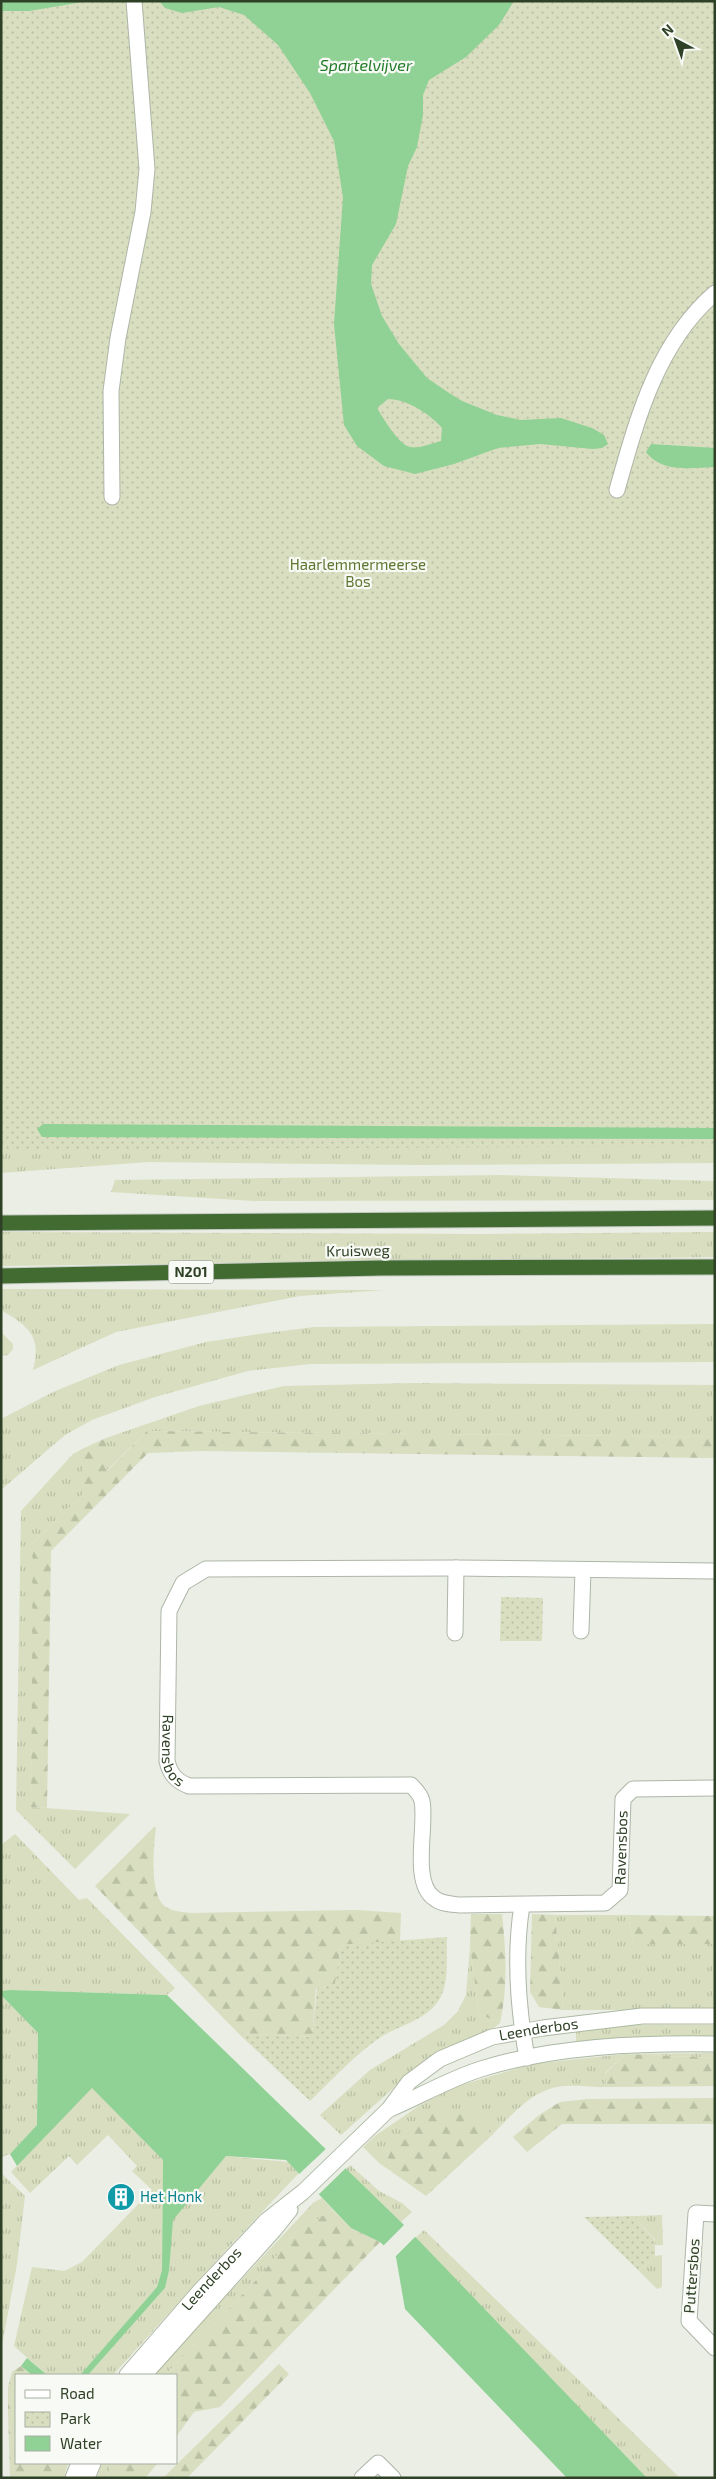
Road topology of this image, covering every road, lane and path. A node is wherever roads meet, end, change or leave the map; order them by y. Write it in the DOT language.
graph roads {
  1 [pos="134,1"];
  2 [pos="715,293"];
  3 [pos="617,490"];
  4 [pos="112,497"];
  5 [pos="715,1218"];
  6 [pos="1,1223"];
  7 [pos="715,1267"];
  8 [pos="1,1276"];
  9 [pos="456,1568"];
  10 [pos="583,1570"];
  11 [pos="715,1571"];
  12 [pos="581,1631"];
  13 [pos="455,1633"];
  14 [pos="715,1788"];
  15 [pos="522,1905"];
  16 [pos="715,2016"];
  17 [pos="522,2031"];
  18 [pos="715,2044"];
  19 [pos="527,2058"];
  20 [pos="389,2109"];
  21 [pos="303,2192"];
  22 [pos="715,2214"];
  23 [pos="715,2348"];
  24 [pos="128,2374"];
  25 [pos="145,2374"];
  26 [pos="79,2464"];
  27 [pos="93,2464"];
  28 [pos="74,2478"];
  29 [pos="87,2478"];
  30 [pos="362,2478"];
  31 [pos="393,2478"];
  1 -- 4 [label="street"];
  2 -- 3 [label="street"];
  5 -- 6 [label="highway, Kruisweg"];
  7 -- 8 [label="highway, Kruisweg / N201"];
  9 -- 10 [label="street, Ravensbos"];
  9 -- 13 [label="street"];
  9 -- 15 [label="street, Ravensbos"];
  10 -- 11 [label="street, Ravensbos"];
  10 -- 12 [label="street"];
  14 -- 15 [label="street, Ravensbos"];
  15 -- 17 [label="street"];
  16 -- 17 [label="street, Leenderbos"];
  17 -- 19 [label="street"];
  17 -- 20 [label="street, Leenderbos"];
  18 -- 19 [label="street, Leenderbos"];
  19 -- 20 [label="street, Leenderbos"];
  20 -- 21 [label="street, Leenderbos"];
  21 -- 24 [label="street, Leenderbos"];
  21 -- 25 [label="street, Leenderbos"];
  22 -- 23 [label="street, Puttersbos"];
  26 -- 28 [label="street"];
  27 -- 29 [label="street"];
  30 -- 31 [label="street"];
}
